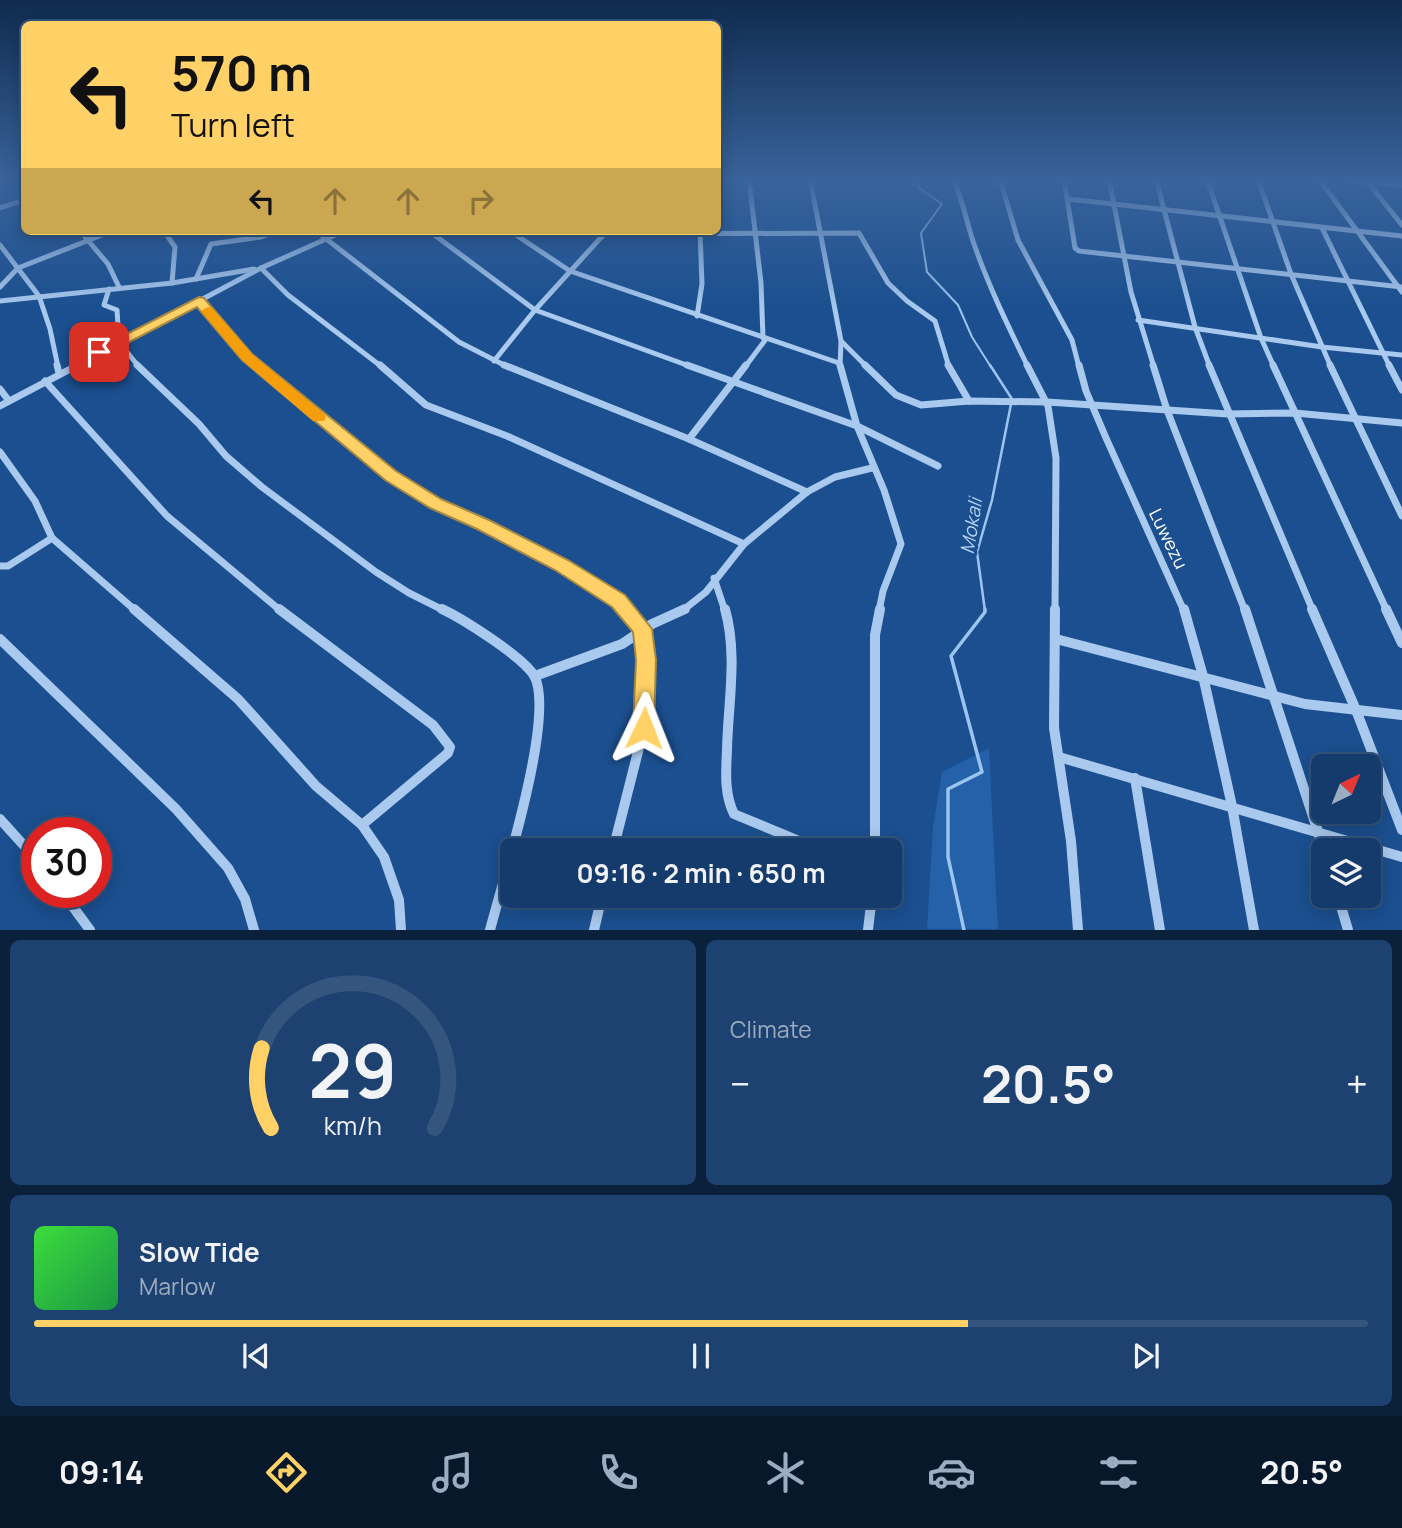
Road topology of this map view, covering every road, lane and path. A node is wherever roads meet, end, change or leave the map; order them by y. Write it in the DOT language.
graph roads {
  1 [pos="753,222"];
  2 [pos="817,222"];
  3 [pos="969,222"];
  4 [pos="1013,222"];
  5 [pos="1072,222"];
  6 [pos="1119,222"];
  7 [pos="1166,222"];
  8 [pos="1222,222"];
  9 [pos="1273,222"];
  10 [pos="1276,222"];
  11 [pos="1352,222"];
  12 [pos="1322,228"];
  13 [pos="1358,231"];
  14 [pos="721,232"];
  15 [pos="818,232"];
  16 [pos="754,233"];
  17 [pos="83,235"];
  18 [pos="100,235"];
  19 [pos="167,235"];
  20 [pos="248,235"];
  21 [pos="320,235"];
  22 [pos="334,235"];
  23 [pos="434,235"];
  24 [pos="516,235"];
  25 [pos="600,235"];
  26 [pos="700,235"];
  27 [pos="1402,236"];
  28 [pos="325,239"];
  29 [pos="86,240"];
  30 [pos="0,245"];
  31 [pos="1126,257"];
  32 [pos="1177,263"];
  33 [pos="18,268"];
  34 [pos="261,268"];
  35 [pos="1238,269"];
  36 [pos="570,271"];
  37 [pos="1292,274"];
  38 [pos="196,279"];
  39 [pos="1346,281"];
  40 [pos="172,283"];
  41 [pos="0,287"];
  42 [pos="119,287"];
  43 [pos="109,289"];
  44 [pos="1401,289"];
  45 [pos="40,296"];
  46 [pos="199,301"];
  47 [pos="0,302"];
  48 [pos="535,310"];
  49 [pos="697,316"];
  50 [pos="1138,320"];
  51 [pos="1195,327"];
  52 [pos="1261,338"];
  53 [pos="764,339"];
  54 [pos="841,341"];
  55 [pos="119,342"];
  56 [pos="1322,347"];
  57 [pos="1382,353"];
  58 [pos="1402,355"];
  59 [pos="494,361"];
  60 [pos="839,363"];
  61 [pos="59,373"];
  62 [pos="45,381"];
  63 [pos="733,382"];
  64 [pos="0,389"];
  65 [pos="1402,390"];
  66 [pos="9,401"];
  67 [pos="969,401"];
  68 [pos="1047,402"];
  69 [pos="0,406"];
  70 [pos="1093,406"];
  71 [pos="1167,410"];
  72 [pos="1296,413"];
  73 [pos="1228,414"];
  74 [pos="1357,418"];
  75 [pos="1402,423"];
  76 [pos="857,426"];
  77 [pos="689,439"];
  78 [pos="0,452"];
  79 [pos="938,466"];
  80 [pos="872,468"];
  81 [pos="807,492"];
  82 [pos="1402,516"];
  83 [pos="52,538"];
  84 [pos="744,544"];
  85 [pos="0,566"];
  86 [pos="714,578"];
  87 [pos="642,629"];
  88 [pos="0,639"];
  89 [pos="1056,639"];
  90 [pos="1402,643"];
  91 [pos="534,676"];
  92 [pos="1203,676"];
  93 [pos="1271,695"];
  94 [pos="1356,710"];
  95 [pos="1402,715"];
  96 [pos="1059,757"];
  97 [pos="1135,778"];
  98 [pos="1231,806"];
  99 [pos="0,819"];
  100 [pos="362,825"];
  101 [pos="1402,830"];
  102 [pos="1318,833"];
  103 [pos="616,838"];
  104 [pos="792,838"];
  105 [pos="875,838"];
  106 [pos="1320,838"];
  107 [pos="21,842"];
  108 [pos="1402,857"];
  109 [pos="74,908"];
  110 [pos="599,908"];
  111 [pos="871,908"];
  112 [pos="1342,908"];
  113 [pos="90,929"];
  114 [pos="254,929"];
  115 [pos="401,929"];
  116 [pos="490,929"];
  117 [pos="594,929"];
  118 [pos="868,929"];
  119 [pos="1078,929"];
  120 [pos="1160,929"];
  121 [pos="1254,929"];
  122 [pos="1348,929"];
  1 -- 16 [label="street"];
  2 -- 15 [label="street"];
  3 -- 68 [label="street"];
  4 -- 70 [label="street, Luwezu"];
  5 -- 31 [label="street"];
  6 -- 31 [label="street"];
  7 -- 32 [label="street"];
  8 -- 35 [label="street"];
  9 -- 37 [label="street"];
  10 -- 12 [label="street"];
  11 -- 13 [label="street"];
  12 -- 13 [label="street"];
  12 -- 39 [label="street"];
  13 -- 27 [label="street"];
  13 -- 44 [label="street"];
  14 -- 16 [label="street"];
  15 -- 16 [label="street"];
  15 -- 54 [label="street"];
  15 -- 67 [label="street"];
  16 -- 53 [label="street"];
  17 -- 29 [label="street"];
  18 -- 29 [label="street"];
  19 -- 40 [label="street"];
  20 -- 38 [label="street"];
  21 -- 28 [label="street"];
  22 -- 28 [label="street"];
  23 -- 48 [label="street"];
  24 -- 36 [label="street"];
  25 -- 36 [label="street"];
  26 -- 49 [label="street"];
  28 -- 34 [label="street"];
  28 -- 59 [label="street"];
  29 -- 33 [label="street"];
  29 -- 42 [label="street"];
  30 -- 33 [label="street"];
  31 -- 32 [label="street"];
  31 -- 50 [label="street"];
  32 -- 35 [label="street"];
  32 -- 51 [label="street"];
  33 -- 41 [label="street"];
  33 -- 45 [label="street"];
  34 -- 38 [label="street"];
  34 -- 46 [label="street"];
  34 -- 84 [label="street"];
  35 -- 37 [label="street"];
  35 -- 52 [label="street"];
  36 -- 48 [label="street"];
  36 -- 49 [label="street"];
  37 -- 39 [label="street"];
  37 -- 56 [label="street"];
  38 -- 40 [label="street"];
  39 -- 44 [label="street"];
  39 -- 57 [label="street"];
  40 -- 42 [label="street"];
  42 -- 43 [label="street"];
  43 -- 45 [label="street"];
  43 -- 55 [label="street"];
  45 -- 47 [label="street"];
  45 -- 61 [label="street"];
  46 -- 55 [label="street"];
  46 -- 87 [label="street"];
  48 -- 59 [label="street"];
  48 -- 63 [label="street"];
  49 -- 53 [label="street"];
  50 -- 51 [label="street"];
  50 -- 71 [label="street"];
  51 -- 52 [label="street"];
  51 -- 73 [label="street"];
  52 -- 56 [label="street"];
  52 -- 72 [label="street"];
  53 -- 60 [label="street"];
  53 -- 63 [label="street"];
  54 -- 60 [label="street"];
  54 -- 67 [label="street"];
  55 -- 61 [label="street"];
  55 -- 91 [label="street"];
  56 -- 57 [label="street"];
  56 -- 74 [label="street"];
  57 -- 58 [label="street"];
  57 -- 65 [label="street"];
  59 -- 77 [label="street"];
  60 -- 76 [label="street"];
  61 -- 62 [label="street"];
  62 -- 66 [label="street"];
  62 -- 100 [label="street"];
  63 -- 76 [label="street"];
  63 -- 77 [label="street"];
  64 -- 66 [label="street"];
  66 -- 69 [label="street"];
  67 -- 68 [label="street"];
  68 -- 70 [label="street"];
  68 -- 89 [label="street"];
  70 -- 71 [label="street"];
  70 -- 92 [label="street, Luwezu"];
  71 -- 73 [label="street"];
  71 -- 93 [label="street"];
  72 -- 73 [label="street"];
  72 -- 74 [label="street"];
  72 -- 90 [label="street"];
  73 -- 94 [label="street"];
  74 -- 75 [label="street"];
  74 -- 82 [label="street"];
  76 -- 79 [label="street"];
  76 -- 80 [label="street"];
  77 -- 81 [label="street"];
  78 -- 83 [label="street"];
  80 -- 81 [label="street"];
  80 -- 105 [label="street"];
  81 -- 84 [label="street"];
  83 -- 85 [label="street"];
  83 -- 100 [label="street"];
  84 -- 86 [label="street"];
  86 -- 87 [label="street"];
  86 -- 104 [label="street"];
  87 -- 91 [label="street"];
  87 -- 103 [label="street"];
  88 -- 114 [label="street"];
  89 -- 92 [label="street"];
  89 -- 96 [label="street"];
  91 -- 116 [label="street"];
  92 -- 93 [label="street"];
  92 -- 98 [label="street, Luwezu"];
  93 -- 94 [label="street"];
  93 -- 102 [label="street"];
  94 -- 95 [label="street"];
  94 -- 101 [label="street"];
  96 -- 97 [label="street"];
  96 -- 119 [label="street"];
  97 -- 98 [label="street"];
  97 -- 120 [label="street"];
  98 -- 102 [label="street"];
  98 -- 121 [label="street, Luwezu"];
  99 -- 107 [label="street"];
  100 -- 115 [label="street"];
  102 -- 106 [label="street"];
  102 -- 108 [label="street"];
  109 -- 113 [label="street"];
  110 -- 117 [label="street"];
  111 -- 118 [label="street"];
  112 -- 122 [label="street"];
}
